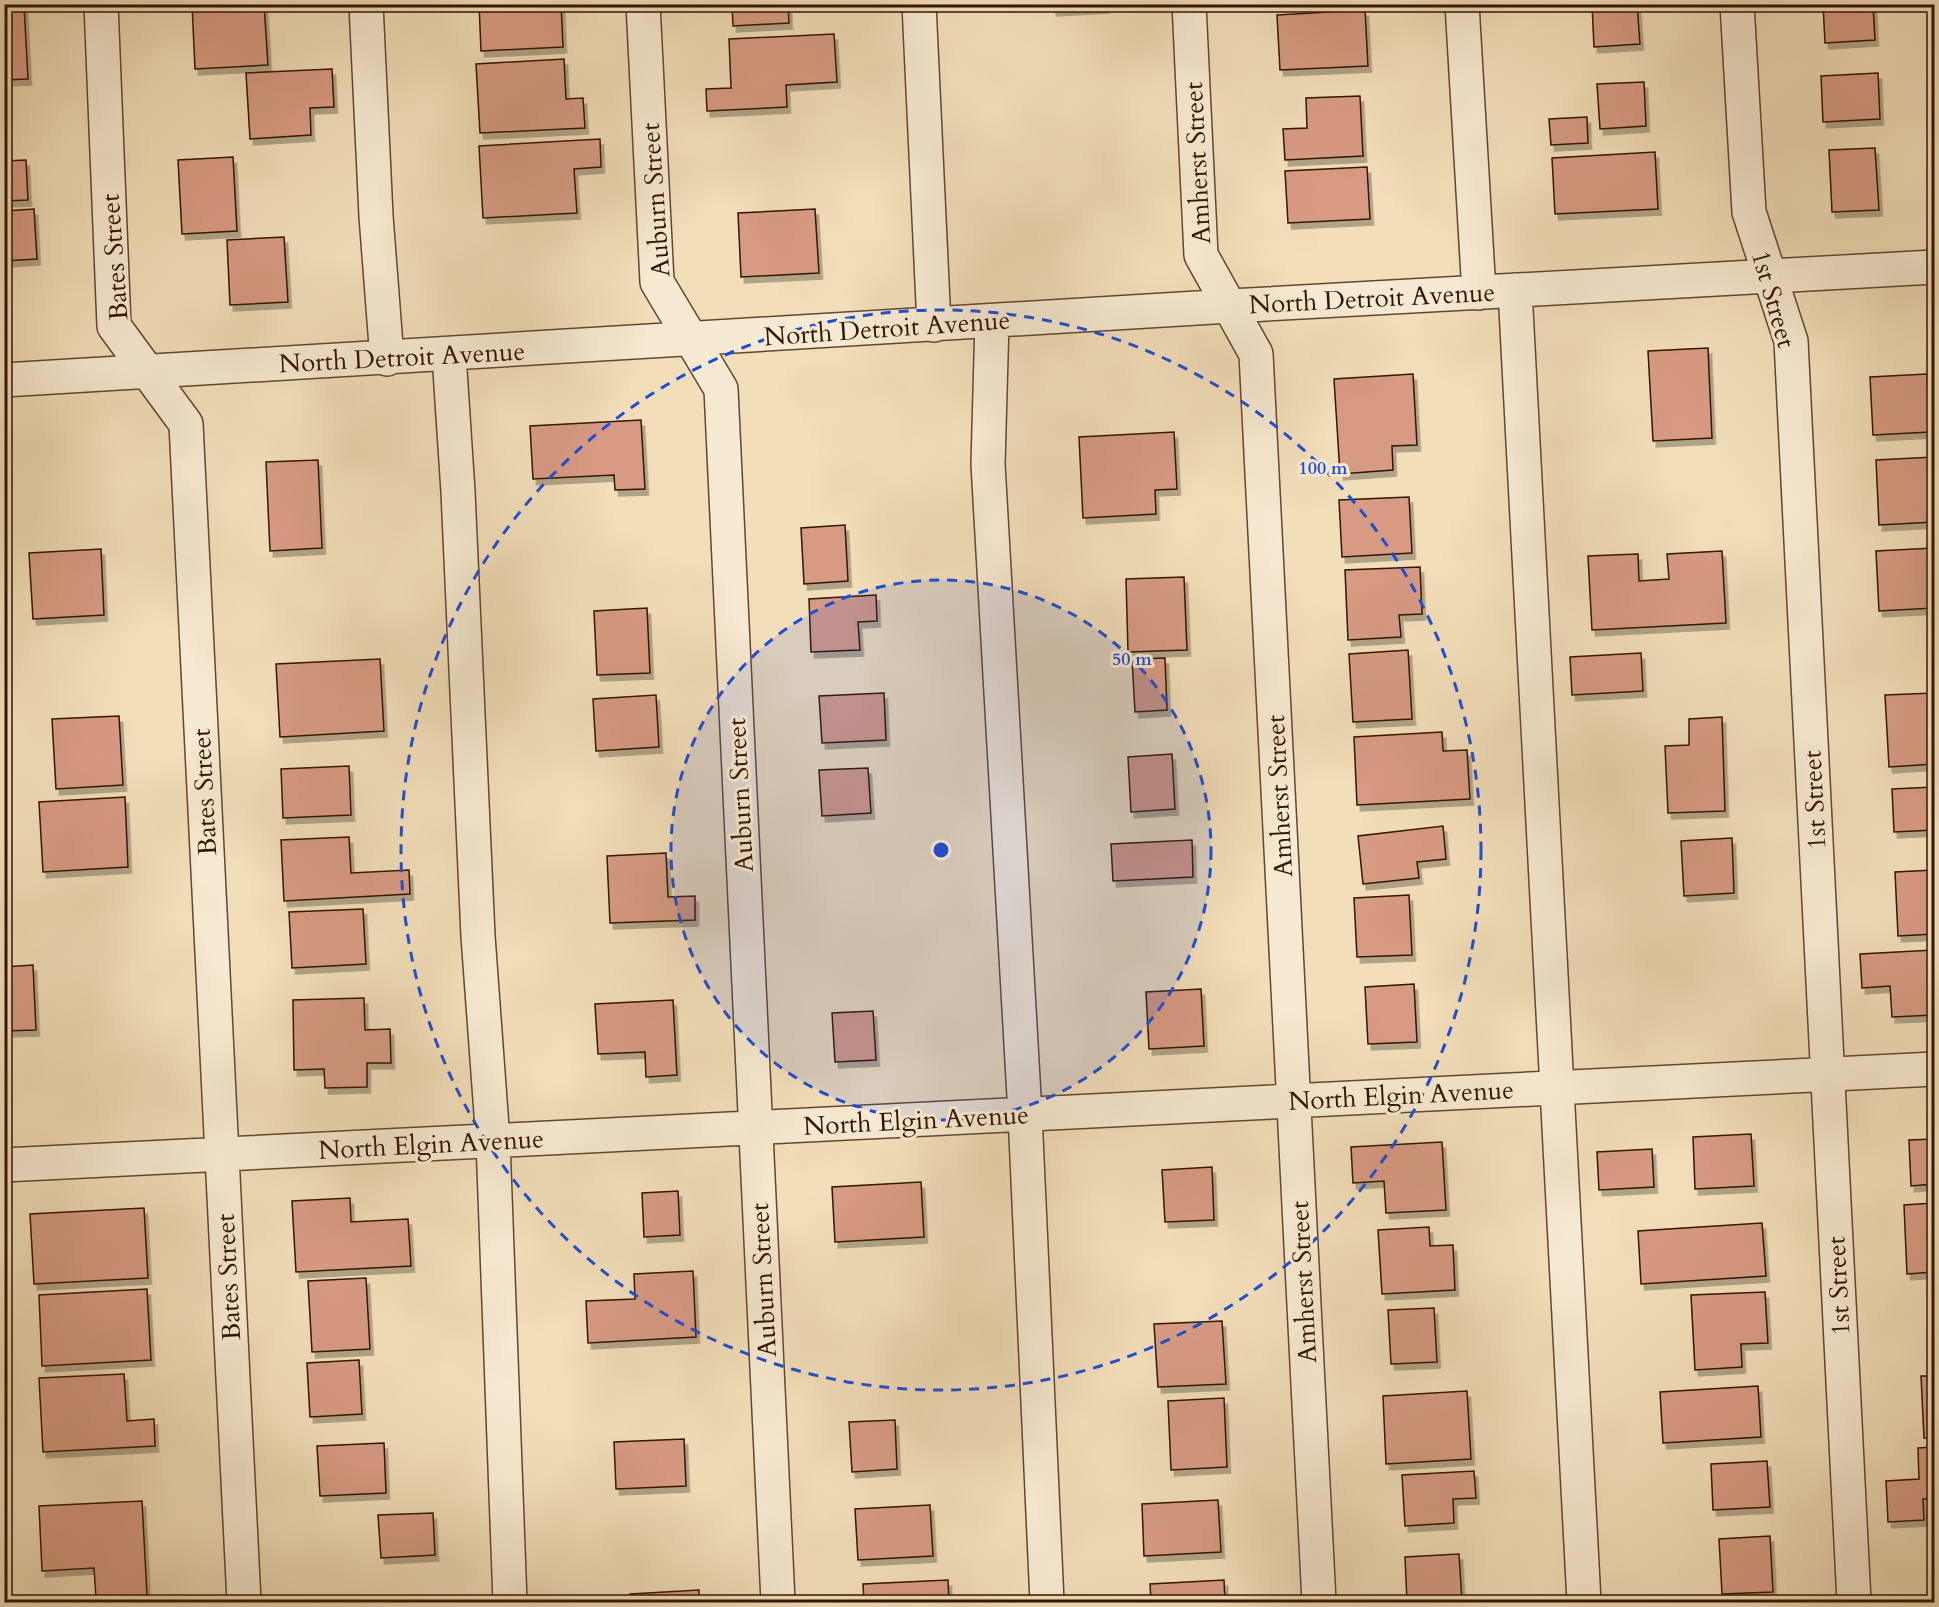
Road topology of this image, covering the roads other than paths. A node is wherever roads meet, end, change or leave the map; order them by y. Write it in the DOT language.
graph roads {
  1 [pos="101,4"];
  2 [pos="366,4"];
  3 [pos="643,4"];
  4 [pos="919,4"];
  5 [pos="1189,4"];
  6 [pos="1462,4"];
  7 [pos="1737,4"];
  8 [pos="1935,267"];
  9 [pos="1769,276"];
  10 [pos="1515,290"];
  11 [pos="1479,293"];
  12 [pos="1230,306"];
  13 [pos="992,321"];
  14 [pos="934,325"];
  15 [pos="692,340"];
  16 [pos="449,355"];
  17 [pos="387,358"];
  18 [pos="148,372"];
  19 [pos="4,380"];
  20 [pos="1935,1069"];
  21 [pos="1827,1074"];
  22 [pos="1557,1088"];
  23 [pos="1294,1101"];
  24 [pos="1025,1114"];
  25 [pos="756,1128"];
  26 [pos="493,1141"];
  27 [pos="222,1154"];
  28 [pos="4,1165"];
  29 [pos="244,1602"];
  30 [pos="510,1602"];
  31 [pos="778,1602"];
  32 [pos="1047,1602"];
  33 [pos="1319,1602"];
  34 [pos="1584,1602"];
  35 [pos="1854,1602"];
  1 -- 18 [label="street, Bates Street"];
  2 -- 17 [label="street"];
  3 -- 15 [label="street, Auburn Street"];
  4 -- 14 [label="street"];
  5 -- 12 [label="street, Amherst Street"];
  6 -- 11 [label="street"];
  7 -- 9 [label="street, 1st Street"];
  8 -- 9 [label="street, North Detroit Avenue"];
  9 -- 10 [label="street, North Detroit Avenue"];
  9 -- 21 [label="street, 1st Street"];
  10 -- 11 [label="street, North Detroit Avenue"];
  10 -- 22 [label="street"];
  11 -- 12 [label="street, North Detroit Avenue"];
  12 -- 13 [label="street, North Detroit Avenue"];
  12 -- 23 [label="street, Amherst Street"];
  13 -- 14 [label="street, North Detroit Avenue"];
  13 -- 24 [label="street"];
  14 -- 15 [label="street, North Detroit Avenue"];
  15 -- 16 [label="street, North Detroit Avenue"];
  15 -- 25 [label="street, Auburn Street"];
  16 -- 17 [label="street, North Detroit Avenue"];
  16 -- 26 [label="street"];
  17 -- 18 [label="street, North Detroit Avenue"];
  18 -- 19 [label="street, North Detroit Avenue"];
  18 -- 27 [label="street, Bates Street"];
  20 -- 21 [label="street, North Elgin Avenue"];
  21 -- 22 [label="street, North Elgin Avenue"];
  21 -- 35 [label="street, 1st Street"];
  22 -- 23 [label="street, North Elgin Avenue"];
  22 -- 34 [label="street"];
  23 -- 24 [label="street, North Elgin Avenue"];
  23 -- 33 [label="street, Amherst Street"];
  24 -- 25 [label="street, North Elgin Avenue"];
  24 -- 32 [label="street"];
  25 -- 26 [label="street, North Elgin Avenue"];
  25 -- 31 [label="street, Auburn Street"];
  26 -- 27 [label="street, North Elgin Avenue"];
  26 -- 30 [label="street"];
  27 -- 28 [label="street, North Elgin Avenue"];
  27 -- 29 [label="street, Bates Street"];
}
